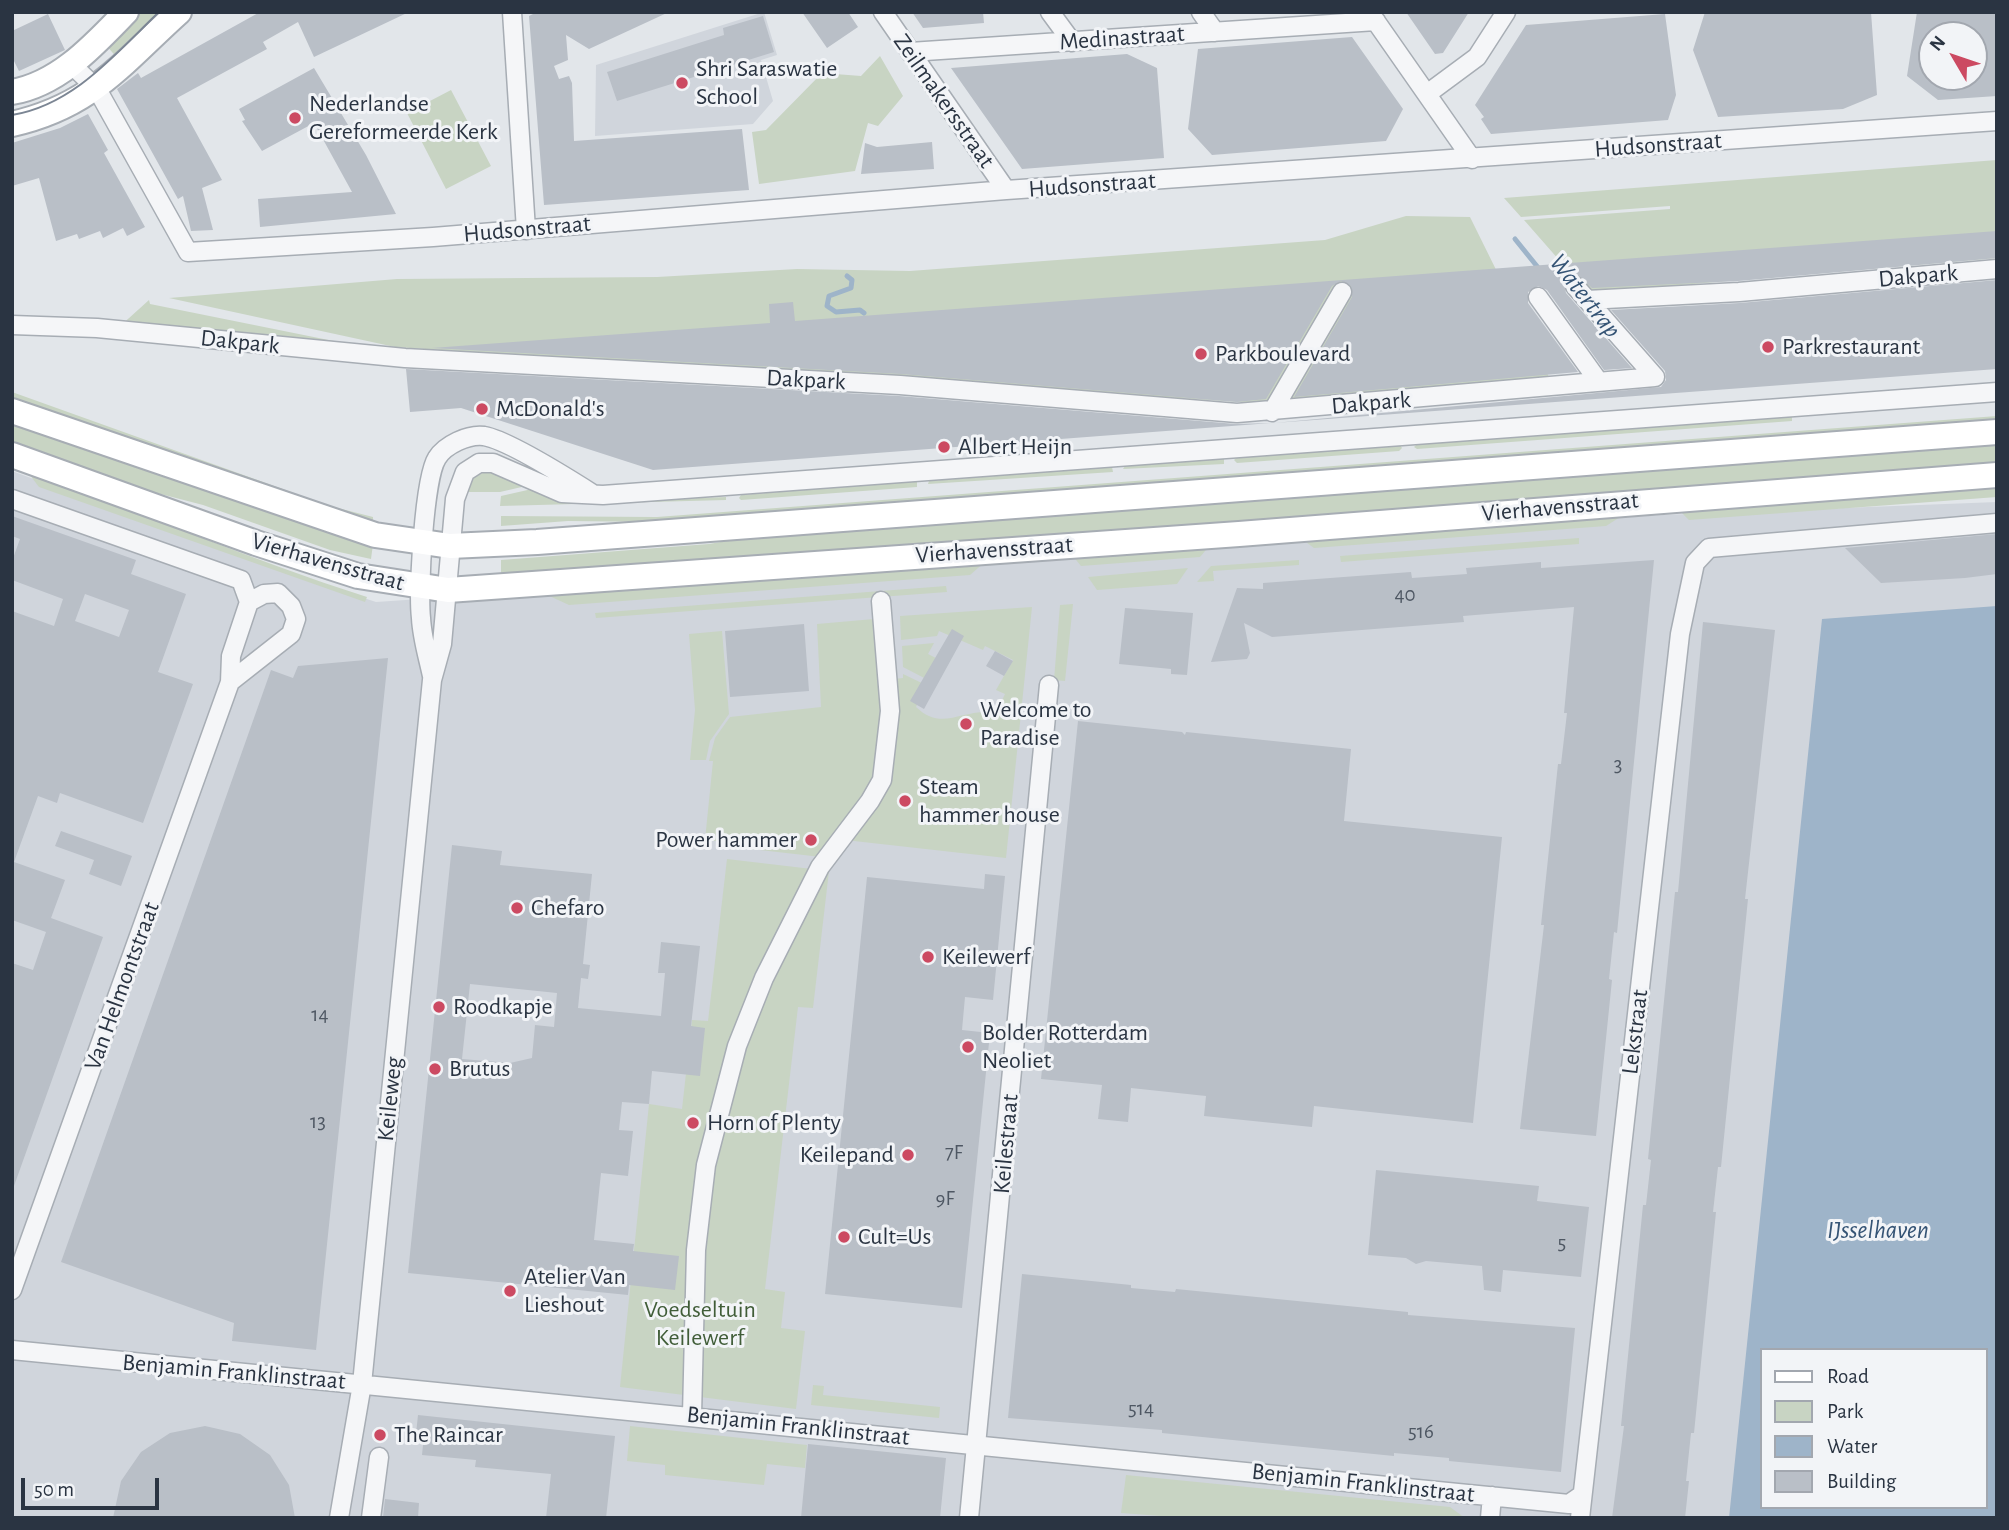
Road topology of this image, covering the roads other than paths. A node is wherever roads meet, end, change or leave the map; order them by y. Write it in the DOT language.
graph roads {
  1 [pos="126,12"];
  2 [pos="178,12"];
  3 [pos="512,12"];
  4 [pos="883,12"];
  5 [pos="1051,12"];
  6 [pos="1200,12"];
  7 [pos="1506,12"];
  8 [pos="1373,17"];
  9 [pos="1215,32"];
  10 [pos="1072,42"];
  11 [pos="909,52"];
  12 [pos="71,64"];
  13 [pos="97,89"];
  14 [pos="12,92"];
  15 [pos="1427,93"];
  16 [pos="1997,121"];
  17 [pos="12,124"];
  18 [pos="1472,159"];
  19 [pos="1006,190"];
  20 [pos="526,230"];
  21 [pos="1997,269"];
  22 [pos="1574,286"];
  23 [pos="1342,292"];
  24 [pos="1538,297"];
  25 [pos="1587,300"];
  26 [pos="12,325"];
  27 [pos="1599,382"];
  28 [pos="1997,392"];
  29 [pos="12,411"];
  30 [pos="1272,412"];
  31 [pos="1997,432"];
  32 [pos="12,455"];
  33 [pos="1997,475"];
  34 [pos="593,494"];
  35 [pos="12,499"];
  36 [pos="1997,523"];
  37 [pos="424,544"];
  38 [pos="450,546"];
  39 [pos="419,588"];
  40 [pos="448,590"];
  41 [pos="881,601"];
  42 [pos="249,602"];
  43 [pos="432,680"];
  44 [pos="230,682"];
  45 [pos="1049,685"];
  46 [pos="12,1290"];
  47 [pos="12,1350"];
  48 [pos="362,1384"];
  49 [pos="692,1415"];
  50 [pos="978,1445"];
  51 [pos="379,1457"];
  52 [pos="1582,1495"];
  53 [pos="1492,1496"];
  54 [pos="339,1518"];
  55 [pos="371,1518"];
  56 [pos="969,1518"];
  57 [pos="1490,1518"];
  58 [pos="1580,1518"];
  1 -- 12 [label="main road"];
  2 -- 13 [label="main road"];
  3 -- 20 [label="street"];
  4 -- 11 [label="street, Zeilmakersstraat"];
  5 -- 10 [label="street"];
  6 -- 9 [label="street"];
  7 -- 15 [label="street"];
  8 -- 9 [label="street, Medinastraat"];
  8 -- 15 [label="street"];
  9 -- 10 [label="street, Medinastraat"];
  10 -- 11 [label="street, Medinastraat"];
  11 -- 19 [label="street, Zeilmakersstraat"];
  12 -- 13 [label="street"];
  12 -- 14 [label="main road"];
  13 -- 17 [label="main road"];
  13 -- 20 [label="street, Hudsonstraat"];
  15 -- 18 [label="street"];
  16 -- 18 [label="street, Hudsonstraat"];
  18 -- 19 [label="street, Hudsonstraat"];
  19 -- 20 [label="street, Hudsonstraat"];
  21 -- 25 [label="street, Dakpark"];
  22 -- 25 [label="street, Dakpark"];
  23 -- 30 [label="street"];
  24 -- 27 [label="street"];
  25 -- 27 [label="street, Dakpark"];
  26 -- 30 [label="street, Dakpark"];
  27 -- 30 [label="street, Dakpark"];
  28 -- 34 [label="street"];
  29 -- 37 [label="main road, Vierhavensstraat"];
  31 -- 38 [label="main road, Vierhavensstraat"];
  32 -- 39 [label="main road, Vierhavensstraat"];
  33 -- 40 [label="main road, Vierhavensstraat"];
  34 -- 37 [label="street, Vierhavensstraat"];
  34 -- 38 [label="street"];
  35 -- 42 [label="street, Vierhavensstraat"];
  36 -- 52 [label="street, Lekstraat"];
  37 -- 38 [label="main road, Vierhavensstraat"];
  37 -- 39 [label="street, Keileweg"];
  38 -- 40 [label="street, Keileweg"];
  39 -- 40 [label="main road, Vierhavensstraat"];
  39 -- 43 [label="street, Keileweg"];
  40 -- 43 [label="street, Keileweg"];
  41 -- 49 [label="street"];
  42 -- 44 [label="street, Van Helmontstraat"];
  42 -- 44 [label="street"];
  43 -- 48 [label="street, Keileweg"];
  44 -- 46 [label="street, Van Helmontstraat"];
  45 -- 50 [label="street, Keilestraat"];
  47 -- 48 [label="street, Benjamin Franklinstraat"];
  48 -- 49 [label="street, Benjamin Franklinstraat"];
  48 -- 54 [label="street, Keileweg"];
  49 -- 50 [label="street, Benjamin Franklinstraat"];
  50 -- 53 [label="street, Benjamin Franklinstraat"];
  50 -- 56 [label="street, Keilestraat"];
  51 -- 55 [label="street"];
  52 -- 53 [label="street, Benjamin Franklinstraat"];
  52 -- 58 [label="street, Lekstraat"];
  53 -- 57 [label="street"];
}
